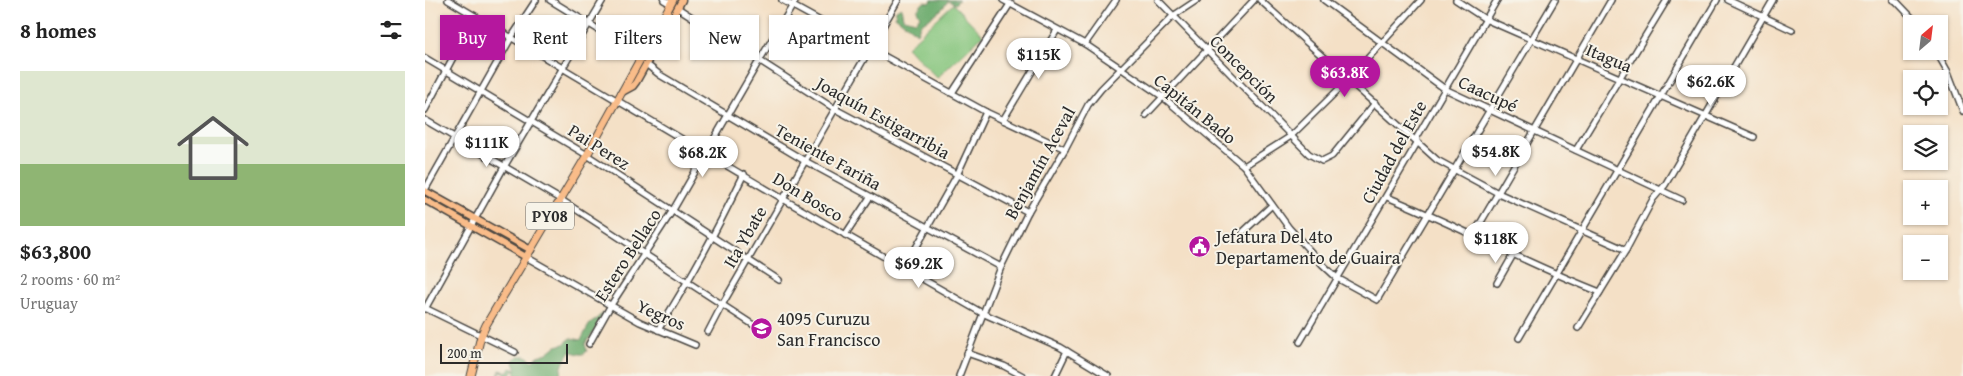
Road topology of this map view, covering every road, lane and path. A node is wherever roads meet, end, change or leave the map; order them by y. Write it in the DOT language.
graph roads {
  1 [pos="448,0"];
  2 [pos="536,0"];
  3 [pos="551,0"];
  4 [pos="603,0"];
  5 [pos="664,0"];
  6 [pos="682,0"];
  7 [pos="782,0"];
  8 [pos="796,0"];
  9 [pos="898,0"];
  10 [pos="1003,0"];
  11 [pos="1116,0"];
  12 [pos="1158,0"];
  13 [pos="1197,0"];
  14 [pos="1254,0"];
  15 [pos="1261,0"];
  16 [pos="1324,0"];
  17 [pos="1421,0"];
  18 [pos="1456,0"];
  19 [pos="1497,0"];
  20 [pos="1555,0"];
  21 [pos="1611,0"];
  22 [pos="1667,0"];
  23 [pos="1717,0"];
  24 [pos="1728,0"];
  25 [pos="1773,0"];
  26 [pos="1893,0"];
  27 [pos="674,4"];
  28 [pos="1010,4"];
  29 [pos="793,6"];
  30 [pos="473,15"];
  31 [pos="809,15"];
  32 [pos="1909,15"];
  33 [pos="1173,16"];
  34 [pos="1763,17"];
  35 [pos="888,18"];
  36 [pos="1485,19"];
  37 [pos="589,23"];
  38 [pos="1057,30"];
  39 [pos="1792,30"];
  40 [pos="505,34"];
  41 [pos="511,38"];
  42 [pos="1531,40"];
  43 [pos="1382,43"];
  44 [pos="1085,44"];
  45 [pos="1207,51"];
  46 [pos="425,58"];
  47 [pos="888,59"];
  48 [pos="452,60"];
  49 [pos="864,60"];
  50 [pos="1577,60"];
  51 [pos="1941,60"];
  52 [pos="759,61"];
  53 [pos="643,62"];
  54 [pos="564,68"];
  55 [pos="1121,69"];
  56 [pos="446,71"];
  57 [pos="1620,78"];
  58 [pos="1348,80"];
  59 [pos="1445,89"];
  60 [pos="481,92"];
  61 [pos="952,94"];
  62 [pos="1661,96"];
  63 [pos="1163,97"];
  64 [pos="618,100"];
  65 [pos="1375,103"];
  66 [pos="835,109"];
  67 [pos="425,110"];
  68 [pos="1491,110"];
  69 [pos="1963,111"];
  70 [pos="986,112"];
  71 [pos="727,115"];
  72 [pos="1706,115"];
  73 [pos="1146,116"];
  74 [pos="425,120"];
  75 [pos="1003,120"];
  76 [pos="531,122"];
  77 [pos="1535,131"];
  78 [pos="1291,136"];
  79 [pos="455,137"];
  80 [pos="1754,137"];
  81 [pos="1417,143"];
  82 [pos="1065,149"];
  83 [pos="1576,150"];
  84 [pos="707,152"];
  85 [pos="587,155"];
  86 [pos="805,161"];
  87 [pos="1244,166"];
  88 [pos="504,167"];
  89 [pos="1617,170"];
  90 [pos="1455,171"];
  91 [pos="744,174"];
  92 [pos="957,175"];
  93 [pos="425,190"];
  94 [pos="1661,190"];
  95 [pos="1498,193"];
  96 [pos="869,197"];
  97 [pos="1387,197"];
  98 [pos="560,199"];
  99 [pos="783,199"];
  100 [pos="425,200"];
  101 [pos="1682,200"];
  102 [pos="1272,205"];
  103 [pos="673,210"];
  104 [pos="1028,212"];
  105 [pos="1429,214"];
  106 [pos="475,220"];
  107 [pos="471,227"];
  108 [pos="928,227"];
  109 [pos="1243,232"];
  110 [pos="1582,232"];
  111 [pos="845,234"];
  112 [pos="1474,234"];
  113 [pos="714,236"];
  114 [pos="531,250"];
  115 [pos="1626,250"];
  116 [pos="645,255"];
  117 [pos="1513,255"];
  118 [pos="526,257"];
  119 [pos="749,259"];
  120 [pos="537,264"];
  121 [pos="1001,267"];
  122 [pos="904,268"];
  123 [pos="1557,275"];
  124 [pos="1337,278"];
  125 [pos="779,280"];
  126 [pos="688,283"];
  127 [pos="1497,283"];
  128 [pos="1600,292"];
  129 [pos="611,305"];
  130 [pos="722,305"];
  131 [pos="425,308"];
  132 [pos="982,313"];
  133 [pos="755,326"];
  134 [pos="1578,328"];
  135 [pos="658,330"];
  136 [pos="708,332"];
  137 [pos="481,336"];
  138 [pos="1519,338"];
  139 [pos="1300,342"];
  140 [pos="589,344"];
  141 [pos="695,345"];
  142 [pos="1067,351"];
  143 [pos="515,352"];
  144 [pos="967,353"];
  145 [pos="470,376"];
  146 [pos="959,376"];
  147 [pos="1023,376"];
  148 [pos="1055,376"];
  149 [pos="1108,376"];
  1 -- 30 [label="street, Don Bosco"];
  2 -- 41 [label="street"];
  3 -- 37 [label="street, Teniente Fariña"];
  4 -- 37 [label="street"];
  5 -- 27 [label="street, Joaquín Estigarribia"];
  6 -- 27 [label="main road"];
  7 -- 29 [label="street"];
  8 -- 29 [label="street, Estero Bellaco"];
  9 -- 35 [label="street, Ita Ybate"];
  10 -- 28 [label="street, Capitán Bado"];
  11 -- 44 [label="street"];
  12 -- 33 [label="street, Concepción"];
  13 -- 33 [label="street, Benjamín Aceval"];
  14 -- 45 [label="street"];
  15 -- 58 [label="street"];
  16 -- 43 [label="street, Caacupé"];
  17 -- 43 [label="street"];
  18 -- 36 [label="street, Itagua"];
  19 -- 36 [label="street, Ciudad del Este"];
  20 -- 42 [label="street"];
  21 -- 50 [label="street"];
  22 -- 57 [label="street"];
  23 -- 62 [label="street"];
  24 -- 34 [label="street"];
  25 -- 34 [label="street"];
  26 -- 32 [label="street"];
  27 -- 52 [label="street, Joaquín Estigarribia"];
  27 -- 53 [label="highway, PY08"];
  28 -- 38 [label="street, Capitán Bado"];
  28 -- 61 [label="street"];
  29 -- 31 [label="street"];
  29 -- 52 [label="street, Estero Bellaco"];
  33 -- 45 [label="street, Concepción"];
  33 -- 55 [label="street, Benjamín Aceval"];
  34 -- 39 [label="street"];
  34 -- 72 [label="street"];
  36 -- 42 [label="street, Itagua"];
  36 -- 59 [label="street, Ciudad del Este"];
  37 -- 53 [label="street, Teniente Fariña"];
  37 -- 54 [label="street"];
  38 -- 44 [label="street, Capitán Bado"];
  38 -- 75 [label="street"];
  40 -- 41 [label="street, Don Bosco"];
  41 -- 54 [label="street, Don Bosco"];
  41 -- 60 [label="street"];
  42 -- 50 [label="street, Itagua"];
  42 -- 68 [label="street"];
  43 -- 58 [label="street"];
  43 -- 59 [label="street, Caacupé"];
  44 -- 55 [label="street, Capitán Bado"];
  45 -- 63 [label="street"];
  45 -- 78 [label="street, Concepción"];
  46 -- 56 [label="street, Pai Perez"];
  47 -- 61 [label="street"];
  48 -- 56 [label="street"];
  49 -- 66 [label="street, Ita Ybate"];
  50 -- 57 [label="street, Itagua"];
  50 -- 77 [label="street"];
  51 -- 69 [label="street"];
  52 -- 66 [label="street, Joaquín Estigarribia"];
  52 -- 71 [label="street, Estero Bellaco"];
  53 -- 64 [label="highway, PY08"];
  53 -- 71 [label="street, Teniente Fariña"];
  54 -- 64 [label="street, Don Bosco"];
  54 -- 76 [label="street"];
  55 -- 63 [label="street, Capitán Bado"];
  55 -- 82 [label="street, Benjamín Aceval"];
  56 -- 60 [label="street, Pai Perez"];
  56 -- 67 [label="street"];
  57 -- 62 [label="street, Itagua"];
  57 -- 83 [label="street"];
  58 -- 65 [label="street"];
  58 -- 78 [label="street"];
  59 -- 68 [label="street, Caacupé"];
  59 -- 81 [label="street, Ciudad del Este"];
  60 -- 76 [label="street, Pai Perez"];
  60 -- 79 [label="street"];
  61 -- 70 [label="street"];
  62 -- 72 [label="street, Itagua"];
  62 -- 89 [label="street"];
  63 -- 73 [label="street"];
  63 -- 87 [label="street, Capitán Bado"];
  64 -- 84 [label="street, Don Bosco"];
  64 -- 85 [label="highway, PY08"];
  65 -- 78 [label="street, Concepción"];
  65 -- 81 [label="street"];
  66 -- 86 [label="street, Ita Ybate"];
  66 -- 92 [label="street, Joaquín Estigarribia"];
  68 -- 77 [label="street, Caacupé"];
  68 -- 90 [label="street"];
  70 -- 75 [label="street"];
  70 -- 92 [label="street"];
  71 -- 84 [label="street, Estero Bellaco"];
  71 -- 86 [label="street, Teniente Fariña"];
  72 -- 80 [label="street, Itagua"];
  72 -- 94 [label="street"];
  74 -- 79 [label="street"];
  75 -- 82 [label="street"];
  76 -- 85 [label="street, Pai Perez"];
  76 -- 88 [label="street"];
  77 -- 83 [label="street, Caacupé"];
  77 -- 95 [label="street"];
  78 -- 87 [label="street"];
  79 -- 88 [label="street"];
  79 -- 93 [label="street"];
  81 -- 90 [label="street"];
  81 -- 97 [label="street, Ciudad del Este"];
  82 -- 104 [label="street, Benjamín Aceval"];
  83 -- 89 [label="street, Caacupé"];
  84 -- 91 [label="street, Don Bosco"];
  84 -- 103 [label="street, Estero Bellaco"];
  85 -- 98 [label="highway, PY08"];
  85 -- 103 [label="street, Pai Perez"];
  86 -- 96 [label="street, Teniente Fariña"];
  86 -- 99 [label="street, Ita Ybate"];
  87 -- 102 [label="street, Capitán Bado"];
  88 -- 98 [label="street"];
  88 -- 106 [label="street"];
  89 -- 94 [label="street, Caacupé"];
  89 -- 110 [label="street"];
  90 -- 95 [label="street"];
  90 -- 105 [label="street"];
  91 -- 99 [label="street, Don Bosco"];
  91 -- 113 [label="street"];
  92 -- 104 [label="street, Joaquín Estigarribia"];
  92 -- 108 [label="street"];
  93 -- 106 [label="main road"];
  94 -- 101 [label="street, Caacupé"];
  94 -- 115 [label="street"];
  95 -- 110 [label="street"];
  95 -- 112 [label="street"];
  96 -- 108 [label="street, Teniente Fariña"];
  96 -- 111 [label="street"];
  97 -- 105 [label="street"];
  97 -- 124 [label="street, Ciudad del Este"];
  98 -- 114 [label="highway, PY08"];
  98 -- 116 [label="street"];
  99 -- 111 [label="street, Don Bosco"];
  99 -- 119 [label="street, Ita Ybate"];
  100 -- 107 [label="main road"];
  102 -- 109 [label="street"];
  102 -- 124 [label="street, Capitán Bado"];
  103 -- 113 [label="street, Pai Perez"];
  103 -- 116 [label="street, Estero Bellaco"];
  104 -- 121 [label="street, Benjamín Aceval"];
  105 -- 112 [label="street"];
  105 -- 124 [label="street, Capitán Bado"];
  106 -- 107 [label="street"];
  106 -- 114 [label="main road"];
  107 -- 118 [label="main road"];
  107 -- 131 [label="street"];
  108 -- 121 [label="street, Teniente Fariña"];
  108 -- 122 [label="street"];
  110 -- 115 [label="street"];
  110 -- 123 [label="street"];
  111 -- 122 [label="street, Don Bosco"];
  112 -- 117 [label="street"];
  113 -- 119 [label="street, Pai Perez"];
  113 -- 126 [label="street"];
  114 -- 118 [label="highway, PY08"];
  114 -- 120 [label="street"];
  115 -- 128 [label="street"];
  116 -- 126 [label="street"];
  116 -- 129 [label="street, Estero Bellaco"];
  117 -- 123 [label="street"];
  117 -- 127 [label="street"];
  118 -- 120 [label="street, Yegros"];
  118 -- 137 [label="highway, PY08"];
  119 -- 125 [label="street, Pai Perez"];
  119 -- 130 [label="street, Ita Ybate"];
  120 -- 129 [label="street, Yegros"];
  121 -- 132 [label="street, Benjamín Aceval"];
  122 -- 132 [label="street, Don Bosco"];
  123 -- 128 [label="street"];
  123 -- 138 [label="street"];
  124 -- 139 [label="street, Ciudad del Este"];
  126 -- 130 [label="street"];
  126 -- 135 [label="street"];
  128 -- 134 [label="street"];
  129 -- 135 [label="street, Yegros"];
  129 -- 140 [label="street, Estero Bellaco"];
  130 -- 133 [label="street"];
  130 -- 136 [label="street, Ita Ybate"];
  131 -- 137 [label="street"];
  132 -- 142 [label="street, Don Bosco"];
  132 -- 144 [label="street, Benjamín Aceval"];
  135 -- 141 [label="street, Yegros"];
  137 -- 143 [label="street"];
  137 -- 145 [label="highway, PY08"];
  142 -- 148 [label="street"];
  142 -- 149 [label="street, Don Bosco"];
  144 -- 146 [label="street, Benjamín Aceval"];
  144 -- 147 [label="street"];
}
